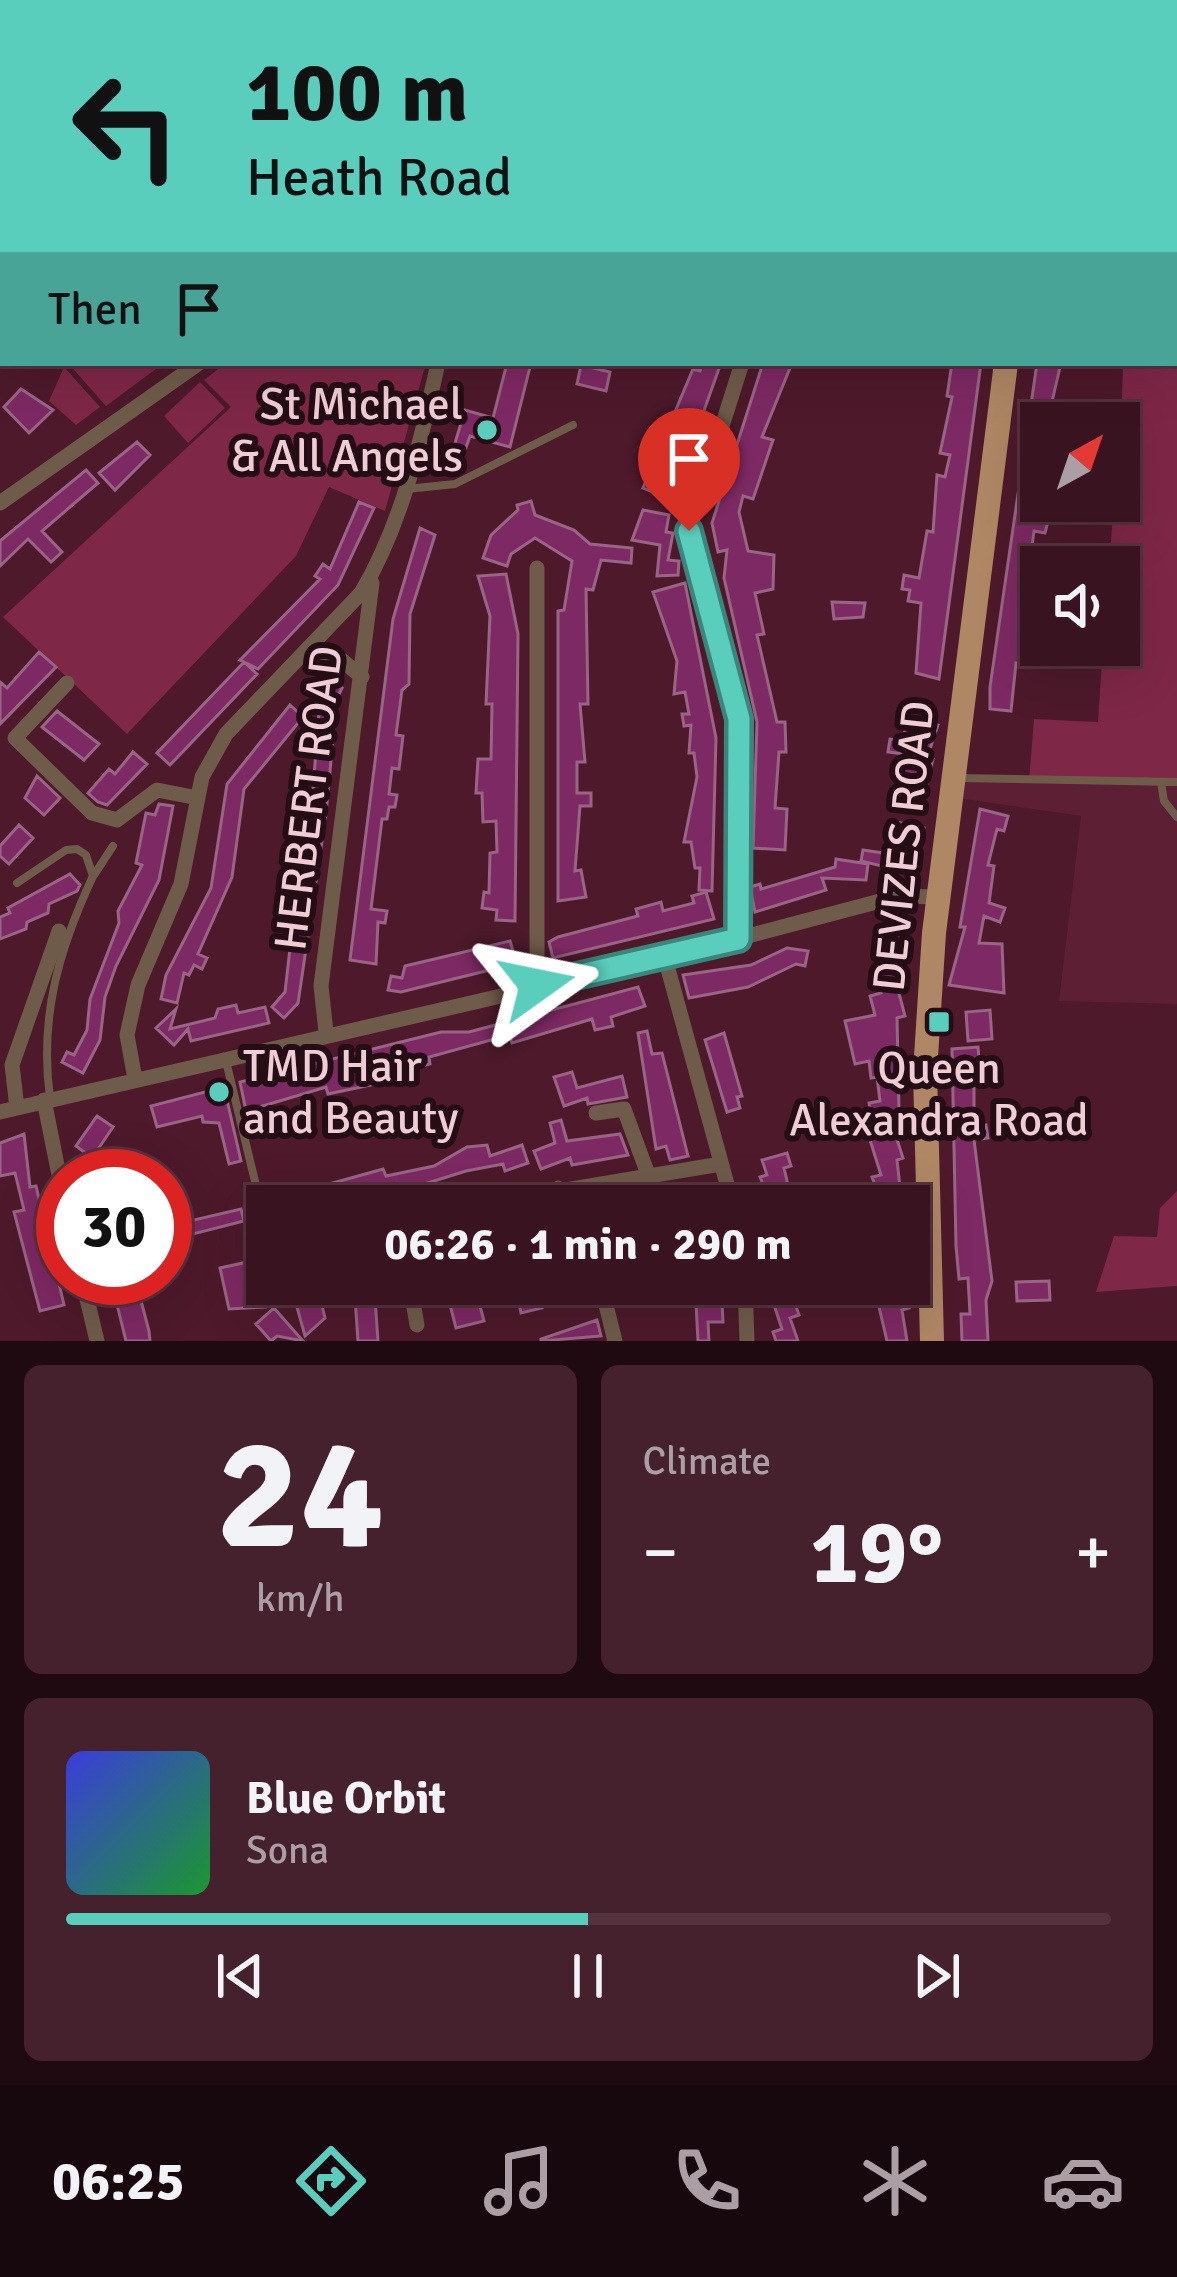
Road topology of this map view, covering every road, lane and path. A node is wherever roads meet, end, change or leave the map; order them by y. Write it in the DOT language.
graph roads {
  1 [pos="195,366"];
  2 [pos="437,366"];
  3 [pos="741,366"];
  4 [pos="1006,366"];
  5 [pos="573,425"];
  6 [pos="405,489"];
  7 [pos="0,503"];
  8 [pos="537,568"];
  9 [pos="374,572"];
  10 [pos="302,656"];
  11 [pos="362,677"];
  12 [pos="68,683"];
  13 [pos="952,778"];
  14 [pos="1161,782"];
  15 [pos="1177,782"];
  16 [pos="198,799"];
  17 [pos="1177,818"];
  18 [pos="113,846"];
  19 [pos="93,876"];
  20 [pos="17,883"];
  21 [pos="938,897"];
  22 [pos="59,931"];
  23 [pos="738,939"];
  24 [pos="664,958"];
  25 [pos="537,985"];
  26 [pos="326,1032"];
  27 [pos="225,1057"];
  28 [pos="135,1079"];
  29 [pos="47,1100"];
  30 [pos="8,1110"];
  31 [pos="596,1113"];
  32 [pos="55,1149"];
  33 [pos="721,1164"];
  34 [pos="649,1177"];
  35 [pos="256,1185"];
  36 [pos="583,1185"];
  37 [pos="727,1185"];
  38 [pos="88,1305"];
  39 [pos="414,1305"];
  40 [pos="746,1305"];
  41 [pos="611,1309"];
  42 [pos="417,1325"];
  43 [pos="97,1341"];
  44 [pos="615,1341"];
  45 [pos="747,1341"];
  46 [pos="932,1341"];
  1 -- 7 [label="street"];
  2 -- 6 [label="street"];
  3 -- 23 [label="street"];
  4 -- 13 [label="main road, DEVIZES ROAD"];
  5 -- 6 [label="lane"];
  6 -- 9 [label="street"];
  8 -- 25 [label="street"];
  9 -- 10 [label="street"];
  9 -- 11 [label="street, HERBERT ROAD"];
  10 -- 11 [label="street"];
  10 -- 16 [label="street"];
  11 -- 26 [label="street, HERBERT ROAD"];
  12 -- 16 [label="street"];
  13 -- 14 [label="lane"];
  13 -- 21 [label="main road, DEVIZES ROAD"];
  14 -- 15 [label="lane"];
  14 -- 17 [label="lane"];
  16 -- 28 [label="street"];
  18 -- 19 [label="lane"];
  19 -- 20 [label="lane"];
  19 -- 29 [label="lane"];
  21 -- 23 [label="street"];
  21 -- 46 [label="main road, DEVIZES ROAD"];
  22 -- 30 [label="street"];
  23 -- 24 [label="street"];
  24 -- 25 [label="street"];
  24 -- 33 [label="street"];
  25 -- 26 [label="street"];
  26 -- 27 [label="street"];
  27 -- 28 [label="street"];
  27 -- 35 [label="lane"];
  28 -- 29 [label="street"];
  29 -- 30 [label="street"];
  29 -- 32 [label="street"];
  31 -- 34 [label="street"];
  33 -- 34 [label="street"];
  33 -- 37 [label="street"];
  34 -- 36 [label="street"];
  38 -- 43 [label="street"];
  39 -- 42 [label="street"];
  40 -- 45 [label="street"];
  41 -- 44 [label="street"];
}
